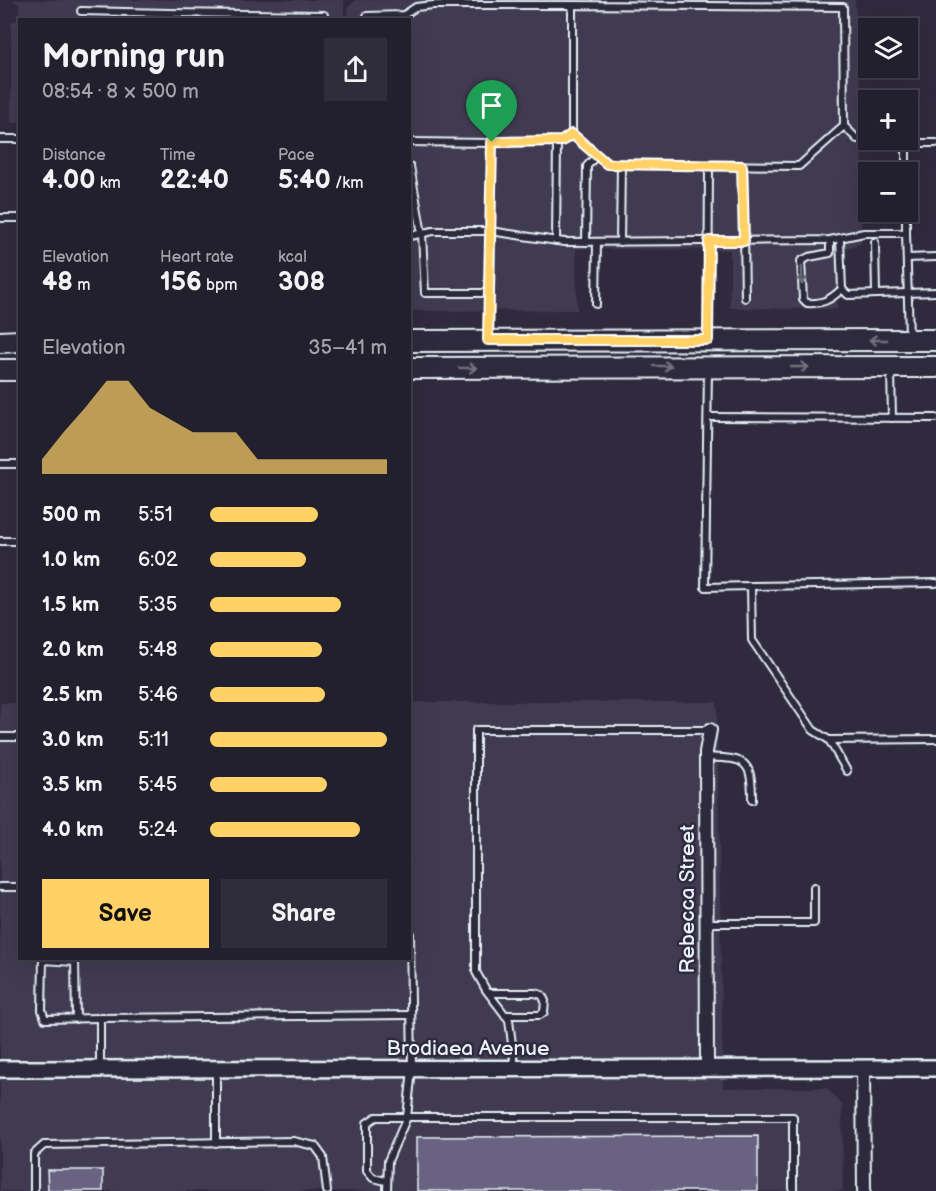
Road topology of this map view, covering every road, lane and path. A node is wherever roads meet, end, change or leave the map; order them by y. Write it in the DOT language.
graph roads {
  1 [pos="572,5"];
  2 [pos="81,11"];
  3 [pos="169,16"];
  4 [pos="203,16"];
  5 [pos="367,16"];
  6 [pos="324,18"];
  7 [pos="844,126"];
  8 [pos="572,134"];
  9 [pos="0,139"];
  10 [pos="18,139"];
  11 [pos="858,139"];
  12 [pos="557,141"];
  13 [pos="411,142"];
  14 [pos="492,142"];
  15 [pos="936,143"];
  16 [pos="918,144"];
  17 [pos="597,155"];
  18 [pos="621,164"];
  19 [pos="709,165"];
  20 [pos="742,166"];
  21 [pos="411,172"];
  22 [pos="0,218"];
  23 [pos="18,218"];
  24 [pos="906,222"];
  25 [pos="490,231"];
  26 [pos="906,233"];
  27 [pos="422,234"];
  28 [pos="411,236"];
  29 [pos="830,240"];
  30 [pos="840,240"];
  31 [pos="556,241"];
  32 [pos="709,241"];
  33 [pos="744,241"];
  34 [pos="586,242"];
  35 [pos="597,242"];
  36 [pos="620,242"];
  37 [pos="875,242"];
  38 [pos="936,257"];
  39 [pos="907,258"];
  40 [pos="842,289"];
  41 [pos="936,292"];
  42 [pos="489,293"];
  43 [pos="908,293"];
  44 [pos="876,294"];
  45 [pos="745,298"];
  46 [pos="596,304"];
  47 [pos="488,340"];
  48 [pos="708,340"];
  49 [pos="909,340"];
  50 [pos="936,340"];
  51 [pos="18,341"];
  52 [pos="411,341"];
  53 [pos="0,342"];
  54 [pos="708,366"];
  55 [pos="891,367"];
  56 [pos="936,367"];
  57 [pos="411,369"];
  58 [pos="0,370"];
  59 [pos="18,370"];
  60 [pos="708,417"];
  61 [pos="892,418"];
  62 [pos="936,418"];
  63 [pos="0,464"];
  64 [pos="18,464"];
  65 [pos="0,541"];
  66 [pos="18,541"];
  67 [pos="936,583"];
  68 [pos="751,586"];
  69 [pos="710,730"];
  70 [pos="0,737"];
  71 [pos="18,737"];
  72 [pos="936,739"];
  73 [pos="829,740"];
  74 [pos="706,757"];
  75 [pos="847,771"];
  76 [pos="752,800"];
  77 [pos="0,887"];
  78 [pos="18,887"];
  79 [pos="814,887"];
  80 [pos="706,923"];
  81 [pos="410,960"];
  82 [pos="489,993"];
  83 [pos="411,1015"];
  84 [pos="505,1015"];
  85 [pos="100,1018"];
  86 [pos="76,1019"];
  87 [pos="707,1068"];
  88 [pos="863,1068"];
  89 [pos="936,1068"];
  90 [pos="0,1069"];
  91 [pos="100,1069"];
  92 [pos="216,1069"];
  93 [pos="412,1069"];
  94 [pos="515,1069"];
  95 [pos="406,1117"];
  96 [pos="216,1143"];
  97 [pos="386,1181"];
  98 [pos="34,1191"];
  99 [pos="327,1191"];
  100 [pos="387,1191"];
  101 [pos="794,1191"];
  102 [pos="864,1191"];
  1 -- 5 [label="lane"];
  1 -- 7 [label="lane"];
  1 -- 8 [label="lane"];
  2 -- 3 [label="lane"];
  3 -- 4 [label="lane"];
  4 -- 6 [label="lane"];
  7 -- 11 [label="lane"];
  7 -- 20 [label="lane"];
  8 -- 12 [label="lane"];
  8 -- 17 [label="lane"];
  9 -- 10 [label="lane"];
  12 -- 14 [label="lane"];
  12 -- 31 [label="lane"];
  13 -- 14 [label="lane"];
  14 -- 25 [label="lane"];
  15 -- 16 [label="lane"];
  17 -- 18 [label="lane"];
  17 -- 34 [label="lane"];
  18 -- 19 [label="lane"];
  18 -- 36 [label="lane"];
  19 -- 20 [label="lane"];
  19 -- 32 [label="lane"];
  20 -- 33 [label="lane"];
  21 -- 27 [label="lane"];
  22 -- 23 [label="lane"];
  24 -- 26 [label="lane"];
  25 -- 27 [label="lane"];
  25 -- 31 [label="lane"];
  25 -- 42 [label="lane"];
  26 -- 30 [label="lane"];
  26 -- 39 [label="lane"];
  27 -- 28 [label="lane"];
  27 -- 42 [label="lane"];
  29 -- 30 [label="lane"];
  29 -- 33 [label="lane"];
  29 -- 40 [label="lane, one-way"];
  30 -- 40 [label="lane"];
  31 -- 34 [label="lane"];
  32 -- 33 [label="lane"];
  32 -- 36 [label="lane"];
  32 -- 48 [label="lane"];
  33 -- 45 [label="lane"];
  34 -- 35 [label="lane"];
  35 -- 36 [label="lane"];
  35 -- 46 [label="lane"];
  37 -- 44 [label="lane"];
  38 -- 39 [label="lane"];
  39 -- 43 [label="lane"];
  40 -- 44 [label="lane"];
  41 -- 43 [label="lane"];
  42 -- 47 [label="lane"];
  43 -- 44 [label="lane"];
  43 -- 49 [label="lane"];
  47 -- 48 [label="main road"];
  47 -- 52 [label="main road"];
  49 -- 48 [label="main road, one-way"];
  48 -- 54 [label="main road"];
  49 -- 50 [label="main road"];
  51 -- 53 [label="main road"];
  54 -- 55 [label="main road, one-way"];
  57 -- 54 [label="main road, one-way"];
  54 -- 60 [label="lane"];
  55 -- 56 [label="main road"];
  55 -- 61 [label="lane"];
  58 -- 59 [label="main road"];
  60 -- 61 [label="lane"];
  60 -- 68 [label="lane"];
  61 -- 62 [label="lane"];
  63 -- 64 [label="lane"];
  65 -- 66 [label="lane"];
  67 -- 68 [label="lane"];
  68 -- 73 [label="lane"];
  69 -- 74 [label="street, Rebecca Street"];
  69 -- 82 [label="lane"];
  70 -- 71 [label="lane"];
  72 -- 73 [label="lane"];
  73 -- 75 [label="lane"];
  74 -- 76 [label="lane"];
  74 -- 80 [label="street, Rebecca Street"];
  77 -- 78 [label="lane"];
  79 -- 80 [label="lane"];
  80 -- 87 [label="street, Rebecca Street"];
  81 -- 83 [label="lane"];
  82 -- 84 [label="lane"];
  82 -- 84 [label="lane"];
  83 -- 85 [label="lane"];
  83 -- 93 [label="lane"];
  84 -- 94 [label="lane"];
  85 -- 86 [label="lane"];
  85 -- 91 [label="lane"];
  86 -- 86 [label="lane"];
  87 -- 88 [label="street, Brodiaea Avenue"];
  87 -- 94 [label="street, Brodiaea Avenue"];
  88 -- 89 [label="street, Brodiaea Avenue"];
  88 -- 102 [label="street"];
  90 -- 91 [label="street, Brodiaea Avenue"];
  91 -- 92 [label="street, Brodiaea Avenue"];
  92 -- 93 [label="street, Brodiaea Avenue"];
  92 -- 96 [label="lane"];
  93 -- 94 [label="street, Brodiaea Avenue"];
  93 -- 95 [label="lane"];
  95 -- 97 [label="lane"];
  95 -- 97 [label="lane"];
  95 -- 101 [label="lane"];
  96 -- 98 [label="lane"];
  96 -- 99 [label="lane"];
  97 -- 100 [label="lane"];
}
